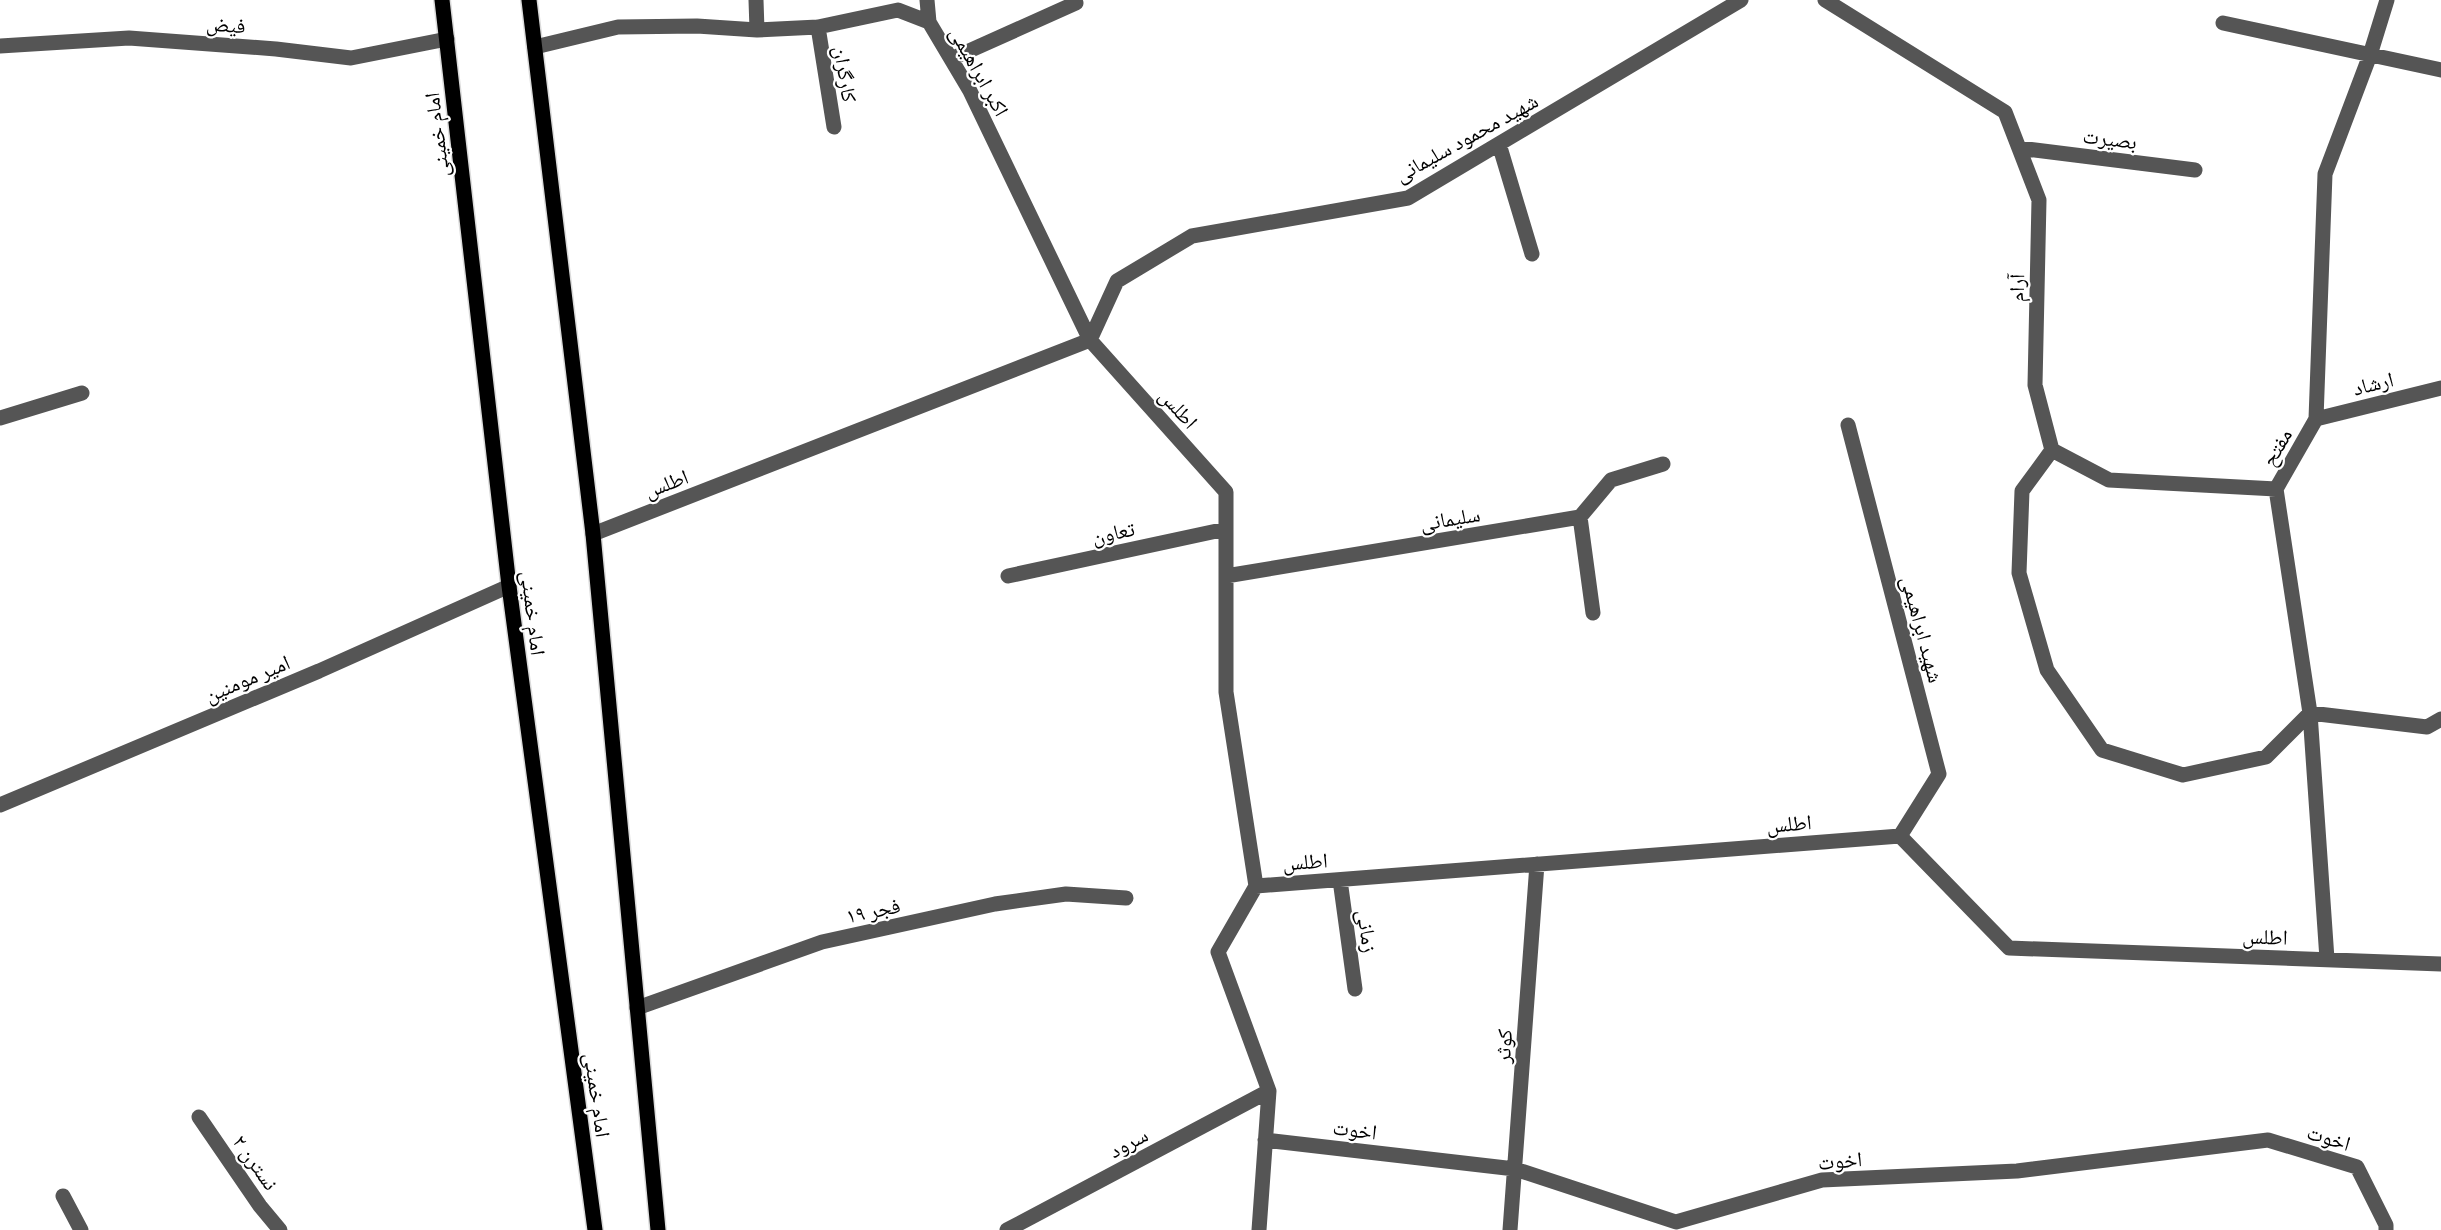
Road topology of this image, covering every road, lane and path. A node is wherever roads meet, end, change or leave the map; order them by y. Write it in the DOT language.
graph roads {
  1 [pos="442,0"];
  2 [pos="529,0"];
  3 [pos="756,0"];
  4 [pos="927,0"];
  5 [pos="1741,0"];
  6 [pos="1824,0"];
  7 [pos="2387,0"];
  8 [pos="1076,3"];
  9 [pos="929,22"];
  10 [pos="2223,23"];
  11 [pos="818,27"];
  12 [pos="757,30"];
  13 [pos="447,39"];
  14 [pos="0,46"];
  15 [pos="534,47"];
  16 [pos="2370,55"];
  17 [pos="951,59"];
  18 [pos="2441,70"];
  19 [pos="834,127"];
  20 [pos="1499,144"];
  21 [pos="2019,148"];
  22 [pos="2195,170"];
  23 [pos="1532,254"];
  24 [pos="1090,340"];
  25 [pos="2441,388"];
  26 [pos="82,393"];
  27 [pos="0,418"];
  28 [pos="2316,419"];
  29 [pos="1848,425"];
  30 [pos="2052,450"];
  31 [pos="1663,464"];
  32 [pos="2276,489"];
  33 [pos="1580,517"];
  34 [pos="1226,529"];
  35 [pos="593,534"];
  36 [pos="1008,576"];
  37 [pos="1226,576"];
  38 [pos="509,586"];
  39 [pos="1593,613"];
  40 [pos="2310,712"];
  41 [pos="2441,719"];
  42 [pos="0,805"];
  43 [pos="1900,836"];
  44 [pos="1537,864"];
  45 [pos="1340,880"];
  46 [pos="1256,886"];
  47 [pos="1126,898"];
  48 [pos="2327,959"];
  49 [pos="2441,964"];
  50 [pos="1355,988"];
  51 [pos="637,1008"];
  52 [pos="1269,1090"];
  53 [pos="199,1117"];
  54 [pos="1265,1140"];
  55 [pos="1515,1169"];
  56 [pos="63,1196"];
  57 [pos="1029,1224"];
  58 [pos="81,1230"];
  59 [pos="280,1230"];
  60 [pos="595,1230"];
  61 [pos="658,1230"];
  62 [pos="1006,1230"];
  63 [pos="1259,1230"];
  64 [pos="1510,1230"];
  65 [pos="2386,1230"];
  1 -- 13 [label="main road, امام خمینی"];
  2 -- 15 [label="main road"];
  3 -- 12 [label="street"];
  4 -- 9 [label="street"];
  5 -- 20 [label="street, شهید محمود سلیمانی"];
  6 -- 21 [label="street, آرام"];
  7 -- 16 [label="street, مفتح"];
  8 -- 17 [label="street"];
  9 -- 11 [label="street, اکبر ابراهیمی"];
  9 -- 17 [label="street, اکبر ابراهیمی"];
  10 -- 16 [label="street"];
  11 -- 12 [label="street, اکبر ابراهیمی"];
  11 -- 19 [label="street, کارگران"];
  12 -- 15 [label="street, اکبر ابراهیمی"];
  13 -- 14 [label="street, فیض"];
  13 -- 38 [label="main road, امام خمینی"];
  15 -- 35 [label="main road"];
  16 -- 18 [label="street"];
  16 -- 28 [label="street, مفتح"];
  17 -- 24 [label="street, اکبر ابراهیمی"];
  20 -- 23 [label="street"];
  20 -- 24 [label="street, شهید محمود سلیمانی"];
  21 -- 22 [label="street, بصیرت"];
  21 -- 30 [label="street, آرام"];
  24 -- 34 [label="street, اطلس"];
  24 -- 35 [label="street, اطلس"];
  25 -- 28 [label="street, ارشاد"];
  26 -- 27 [label="street"];
  28 -- 32 [label="street, مفتح"];
  29 -- 43 [label="street, شهید ابراهیمی"];
  30 -- 32 [label="street"];
  30 -- 40 [label="street"];
  31 -- 33 [label="street"];
  32 -- 40 [label="street, مفتح"];
  33 -- 37 [label="street, سلیمانی"];
  33 -- 39 [label="street"];
  34 -- 36 [label="street, تعاون"];
  34 -- 37 [label="street, اطلس"];
  35 -- 51 [label="main road"];
  37 -- 46 [label="street, اطلس"];
  38 -- 42 [label="street, امیر مومنین"];
  38 -- 60 [label="main road, امام خمینی"];
  40 -- 41 [label="street"];
  40 -- 48 [label="street, مفتح"];
  43 -- 44 [label="street, اطلس"];
  43 -- 48 [label="street, اطلس"];
  44 -- 45 [label="street, اطلس"];
  44 -- 55 [label="street, کوثر"];
  45 -- 46 [label="street, اطلس"];
  45 -- 50 [label="street, زمانی"];
  46 -- 52 [label="street"];
  47 -- 51 [label="street, فجر ۱۹"];
  48 -- 49 [label="street, اطلس"];
  51 -- 61 [label="main road"];
  52 -- 54 [label="street"];
  52 -- 57 [label="street, سرود"];
  53 -- 59 [label="street, نسترن ۲"];
  54 -- 55 [label="street, اخوت"];
  54 -- 63 [label="street"];
  55 -- 64 [label="street, کوثر"];
  55 -- 65 [label="street, اخوت"];
  56 -- 58 [label="street"];
  57 -- 62 [label="street, سرود"];
}
